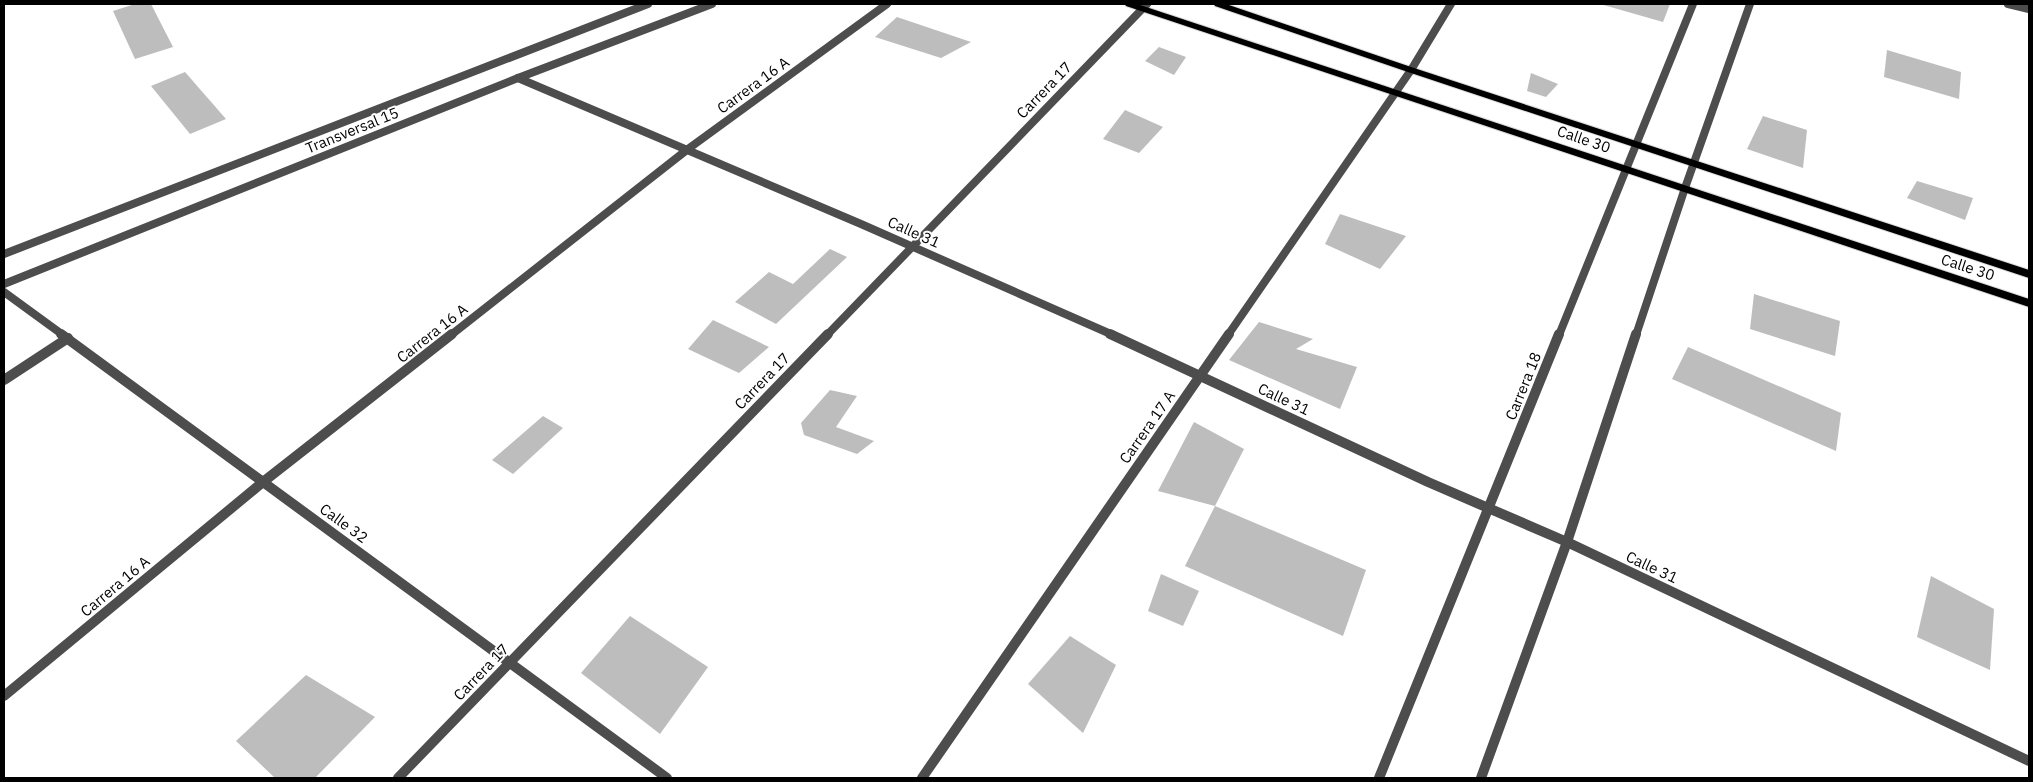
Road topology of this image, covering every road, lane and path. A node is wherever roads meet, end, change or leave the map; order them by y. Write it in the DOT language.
graph roads {
  1 [pos="648,4"];
  2 [pos="712,4"];
  3 [pos="887,4"];
  4 [pos="1130,4"];
  5 [pos="1218,4"];
  6 [pos="1451,4"];
  7 [pos="1693,4"];
  8 [pos="1750,4"];
  9 [pos="2008,4"];
  10 [pos="1144,6"];
  11 [pos="2029,10"];
  12 [pos="1411,70"];
  13 [pos="518,78"];
  14 [pos="1395,92"];
  15 [pos="1636,145"];
  16 [pos="688,149"];
  17 [pos="1694,163"];
  18 [pos="1626,169"];
  19 [pos="1685,188"];
  20 [pos="912,246"];
  21 [pos="4,254"];
  22 [pos="2029,274"];
  23 [pos="4,284"];
  24 [pos="4,292"];
  25 [pos="2029,303"];
  26 [pos="68,338"];
  27 [pos="1200,375"];
  28 [pos="4,380"];
  29 [pos="263,482"];
  30 [pos="1488,510"];
  31 [pos="1567,542"];
  32 [pos="509,663"];
  33 [pos="4,696"];
  34 [pos="2029,761"];
  35 [pos="398,778"];
  36 [pos="667,778"];
  37 [pos="922,778"];
  38 [pos="1380,778"];
  39 [pos="1481,778"];
  1 -- 21 [label="street, Transversal 15"];
  2 -- 13 [label="street, Transversal 15"];
  3 -- 16 [label="street, Carrera 16 A"];
  4 -- 10 [label="main road, Calle 30"];
  5 -- 12 [label="main road, Calle 30"];
  6 -- 12 [label="street"];
  7 -- 15 [label="street, Carrera 18"];
  8 -- 17 [label="street"];
  9 -- 11 [label="street"];
  10 -- 14 [label="main road, Calle 30"];
  10 -- 20 [label="street, Carrera 17"];
  12 -- 14 [label="street, Carrera 17 A"];
  12 -- 15 [label="main road, Calle 30"];
  13 -- 16 [label="street, Calle 31"];
  13 -- 23 [label="street, Transversal 15"];
  14 -- 18 [label="main road, Calle 30"];
  14 -- 27 [label="street, Carrera 17 A"];
  15 -- 17 [label="main road, Calle 30"];
  15 -- 18 [label="street, Carrera 18"];
  16 -- 20 [label="street, Calle 31"];
  16 -- 29 [label="street, Carrera 16 A"];
  17 -- 19 [label="street"];
  17 -- 22 [label="main road, Calle 30"];
  18 -- 19 [label="main road, Calle 30"];
  18 -- 30 [label="street, Carrera 18"];
  19 -- 25 [label="main road, Calle 30"];
  19 -- 31 [label="street"];
  20 -- 27 [label="street, Calle 31"];
  20 -- 32 [label="street, Carrera 17"];
  24 -- 26 [label="street, Calle 32"];
  26 -- 28 [label="street"];
  26 -- 29 [label="street, Calle 32"];
  27 -- 30 [label="street, Calle 31"];
  27 -- 37 [label="street, Carrera 17 A"];
  29 -- 32 [label="street, Calle 32"];
  29 -- 33 [label="street, Carrera 16 A"];
  30 -- 31 [label="street, Calle 31"];
  30 -- 38 [label="street, Carrera 18"];
  31 -- 34 [label="street, Calle 31"];
  31 -- 39 [label="street"];
  32 -- 35 [label="street, Carrera 17"];
  32 -- 36 [label="street, Calle 32"];
}
